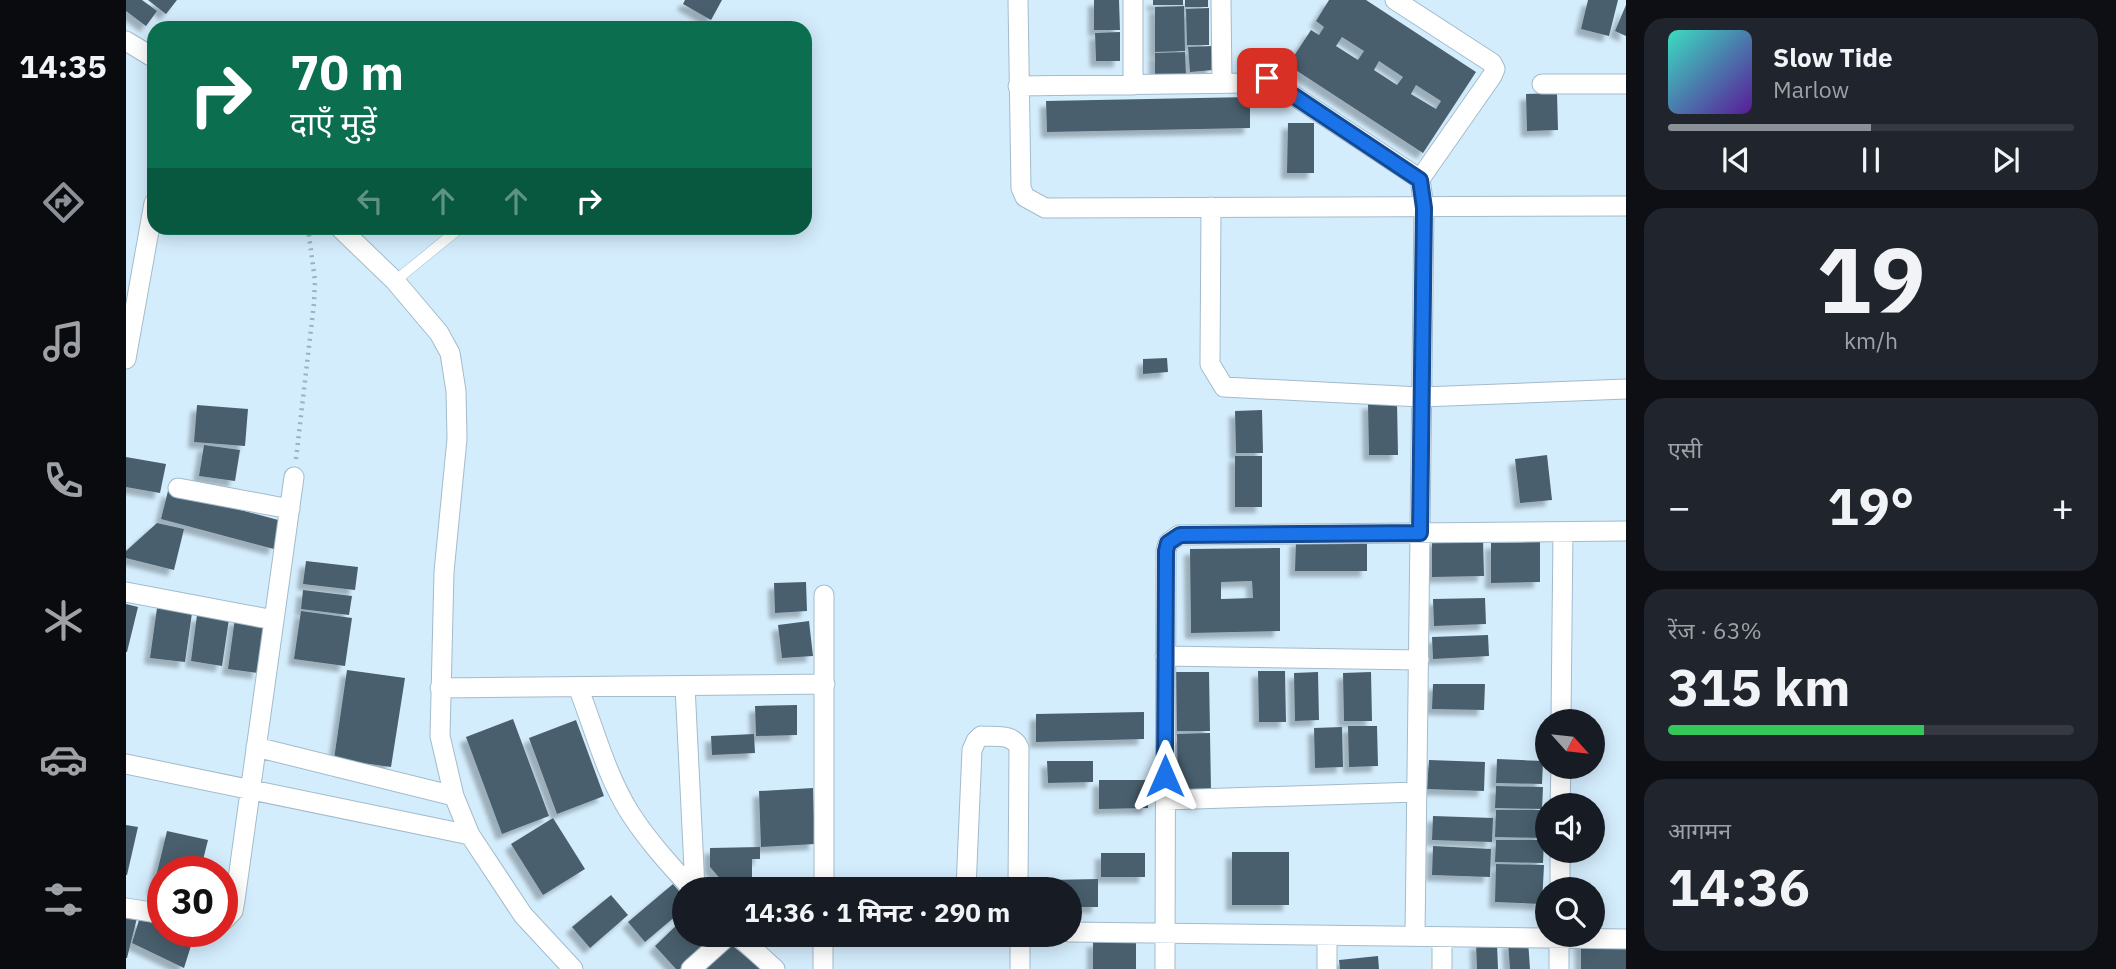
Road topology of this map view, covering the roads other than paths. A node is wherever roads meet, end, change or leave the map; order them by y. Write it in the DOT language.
graph roads {
  1 [pos="1018,0"];
  2 [pos="1133,0"];
  3 [pos="1221,0"];
  4 [pos="1395,0"];
  5 [pos="126,41"];
  6 [pos="147,54"];
  7 [pos="1222,83"];
  8 [pos="1542,84"];
  9 [pos="1626,84"];
  10 [pos="1133,85"];
  11 [pos="1018,86"];
  12 [pos="1420,180"];
  13 [pos="1626,206"];
  14 [pos="1211,207"];
  15 [pos="1424,208"];
  16 [pos="148,235"];
  17 [pos="347,235"];
  18 [pos="452,235"];
  19 [pos="396,281"];
  20 [pos="127,352"];
  21 [pos="1626,389"];
  22 [pos="1421,397"];
  23 [pos="294,477"];
  24 [pos="178,488"];
  25 [pos="290,509"];
  26 [pos="1626,531"];
  27 [pos="1563,532"];
  28 [pos="1420,533"];
  29 [pos="126,592"];
  30 [pos="824,595"];
  31 [pos="274,620"];
  32 [pos="1166,656"];
  33 [pos="1419,660"];
  34 [pos="825,684"];
  35 [pos="685,686"];
  36 [pos="578,687"];
  37 [pos="440,688"];
  38 [pos="1561,709"];
  39 [pos="256,747"];
  40 [pos="126,764"];
  41 [pos="250,791"];
  42 [pos="1417,792"];
  43 [pos="454,796"];
  44 [pos="1165,800"];
  45 [pos="470,835"];
  46 [pos="238,876"];
  47 [pos="682,877"];
  48 [pos="693,877"];
  49 [pos="824,877"];
  50 [pos="967,877"];
  51 [pos="1018,877"];
  52 [pos="126,908"];
  53 [pos="147,911"];
  54 [pos="1082,932"];
  55 [pos="1165,933"];
  56 [pos="1327,935"];
  57 [pos="1416,936"];
  58 [pos="1442,937"];
  59 [pos="1535,937"];
  60 [pos="1605,938"];
  61 [pos="1626,939"];
  62 [pos="716,947"];
  63 [pos="750,947"];
  64 [pos="823,947"];
  65 [pos="1020,947"];
  66 [pos="1559,947"];
  67 [pos="573,969"];
  68 [pos="691,969"];
  69 [pos="775,969"];
  70 [pos="823,969"];
  71 [pos="1020,969"];
  72 [pos="1165,969"];
  73 [pos="1327,969"];
  74 [pos="1442,969"];
  75 [pos="1559,969"];
  1 -- 11 [label="street"];
  2 -- 10 [label="street"];
  3 -- 7 [label="street"];
  4 -- 12 [label="street"];
  5 -- 6 [label="street"];
  7 -- 10 [label="street"];
  7 -- 12 [label="street"];
  8 -- 9 [label="street"];
  10 -- 11 [label="street"];
  11 -- 14 [label="street"];
  12 -- 15 [label="street"];
  13 -- 15 [label="street"];
  14 -- 15 [label="street"];
  14 -- 22 [label="street"];
  15 -- 22 [label="street"];
  16 -- 20 [label="street"];
  17 -- 19 [label="street"];
  18 -- 19 [label="lane"];
  19 -- 37 [label="street"];
  21 -- 22 [label="street"];
  22 -- 28 [label="street"];
  23 -- 25 [label="street"];
  24 -- 25 [label="street"];
  25 -- 31 [label="street"];
  26 -- 27 [label="street"];
  27 -- 28 [label="street"];
  27 -- 38 [label="street"];
  28 -- 32 [label="street"];
  28 -- 33 [label="street"];
  29 -- 31 [label="street"];
  30 -- 34 [label="street"];
  31 -- 39 [label="street"];
  32 -- 33 [label="street"];
  32 -- 44 [label="street"];
  33 -- 42 [label="street"];
  34 -- 35 [label="street"];
  34 -- 49 [label="street"];
  35 -- 36 [label="street"];
  35 -- 48 [label="street"];
  36 -- 37 [label="street"];
  36 -- 47 [label="street"];
  37 -- 43 [label="street"];
  39 -- 41 [label="street"];
  39 -- 43 [label="street"];
  40 -- 41 [label="street"];
  41 -- 45 [label="street"];
  41 -- 46 [label="street"];
  42 -- 44 [label="street"];
  42 -- 57 [label="street"];
  43 -- 45 [label="street"];
  44 -- 55 [label="street"];
  45 -- 67 [label="street"];
  50 -- 51 [label="street"];
  52 -- 53 [label="street"];
  54 -- 55 [label="street"];
  55 -- 56 [label="street"];
  55 -- 72 [label="street"];
  56 -- 57 [label="street"];
  56 -- 73 [label="street"];
  57 -- 58 [label="street"];
  58 -- 59 [label="street"];
  58 -- 74 [label="street"];
  60 -- 61 [label="street"];
  62 -- 68 [label="street"];
  63 -- 69 [label="street"];
  64 -- 70 [label="street"];
  65 -- 71 [label="street"];
  66 -- 75 [label="street"];
}
